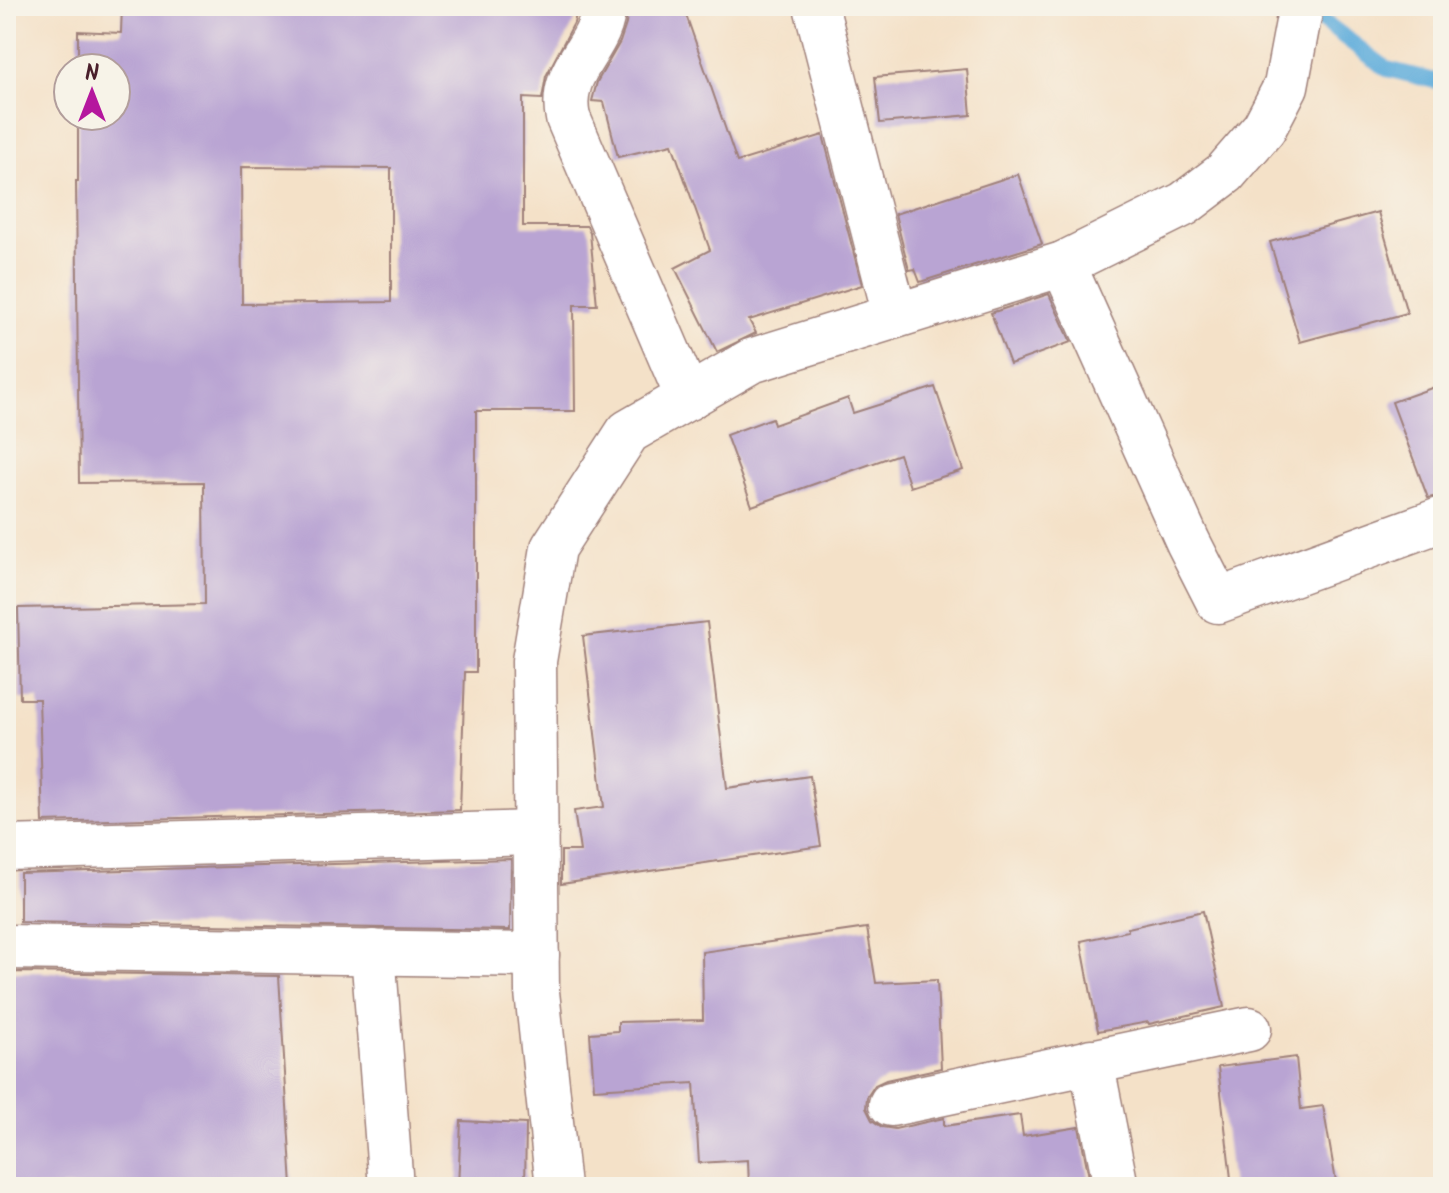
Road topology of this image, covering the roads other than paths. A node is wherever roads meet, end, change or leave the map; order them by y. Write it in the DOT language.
graph roads {
  1 [pos="603,6"];
  2 [pos="816,6"];
  3 [pos="1299,19"];
  4 [pos="1063,264"];
  5 [pos="895,315"];
  6 [pos="688,398"];
  7 [pos="1443,519"];
  8 [pos="536,833"];
  9 [pos="6,848"];
  10 [pos="6,947"];
  11 [pos="373,952"];
  12 [pos="537,955"];
  13 [pos="1249,1029"];
  14 [pos="1091,1061"];
  15 [pos="891,1104"];
  16 [pos="391,1187"];
  17 [pos="558,1187"];
  18 [pos="1116,1187"];
  1 -- 6 [label="street"];
  2 -- 5 [label="street"];
  3 -- 4 [label="street"];
  4 -- 5 [label="street"];
  4 -- 7 [label="street"];
  5 -- 6 [label="street"];
  6 -- 8 [label="street"];
  8 -- 9 [label="street"];
  8 -- 12 [label="street"];
  10 -- 11 [label="street"];
  11 -- 12 [label="street"];
  11 -- 16 [label="street"];
  12 -- 17 [label="street"];
  13 -- 14 [label="street"];
  14 -- 15 [label="street"];
  14 -- 18 [label="street"];
}
